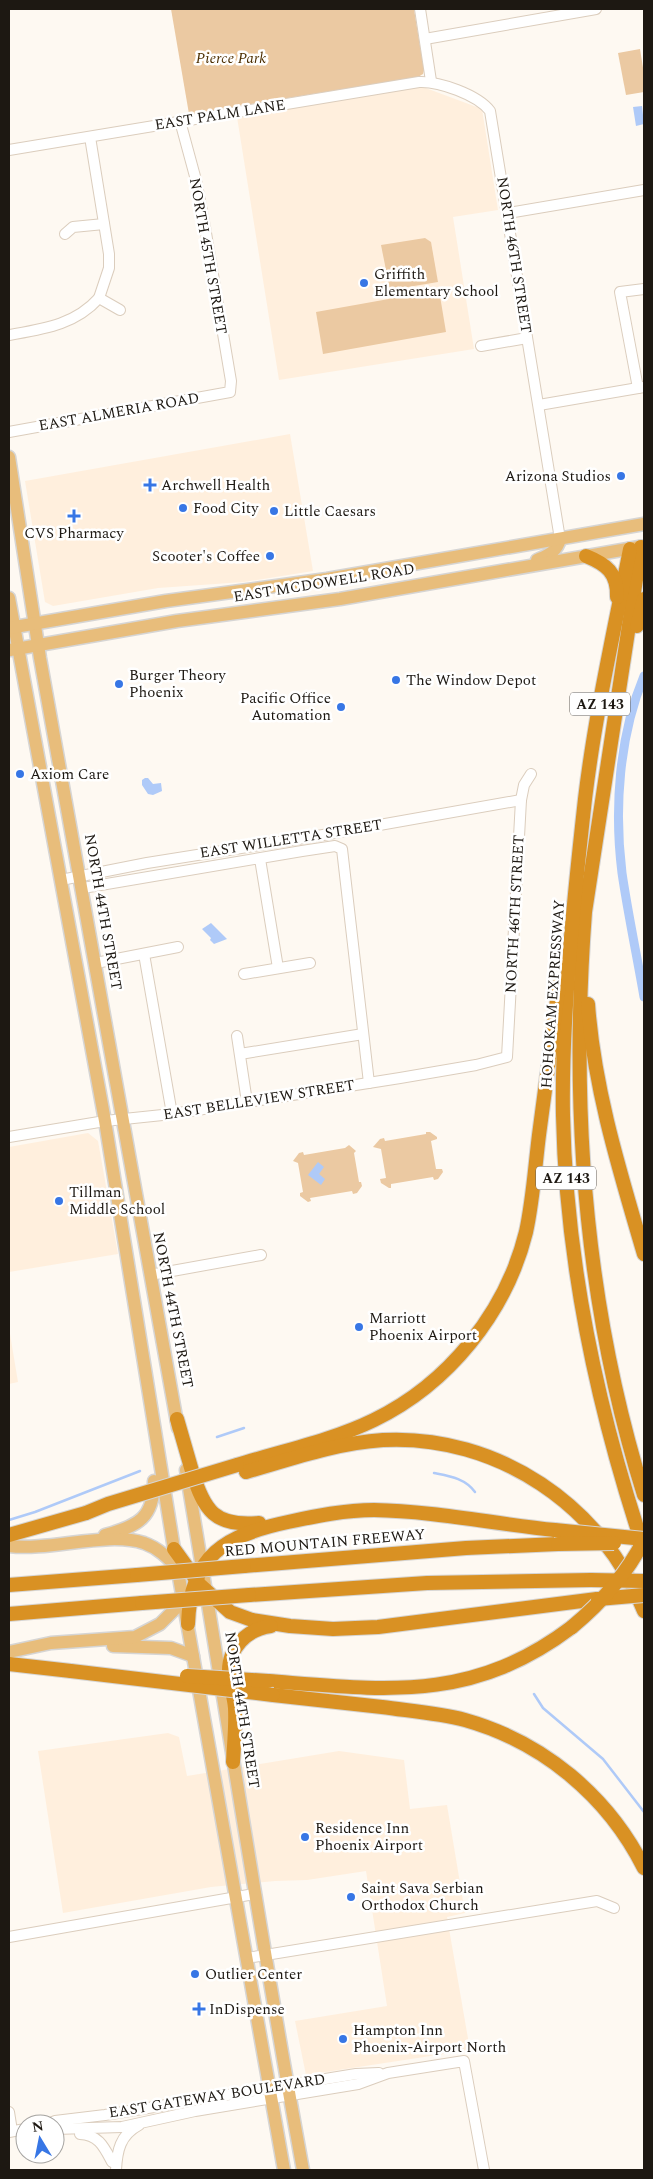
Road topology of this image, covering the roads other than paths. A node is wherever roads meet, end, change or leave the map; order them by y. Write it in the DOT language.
graph roads {
  1 [pos="420,9"];
  2 [pos="596,9"];
  3 [pos="425,39"];
  4 [pos="431,82"];
  5 [pos="180,121"];
  6 [pos="90,137"];
  7 [pos="9,150"];
  8 [pos="644,190"];
  9 [pos="508,213"];
  10 [pos="104,224"];
  11 [pos="65,234"];
  12 [pos="644,288"];
  13 [pos="99,298"];
  14 [pos="120,310"];
  15 [pos="9,335"];
  16 [pos="527,338"];
  17 [pos="480,346"];
  18 [pos="641,388"];
  19 [pos="230,392"];
  20 [pos="539,405"];
  21 [pos="9,432"];
  22 [pos="9,457"];
  23 [pos="638,525"];
  24 [pos="560,539"];
  25 [pos="638,547"];
  26 [pos="496,550"];
  27 [pos="586,556"];
  28 [pos="405,565"];
  29 [pos="518,568"];
  30 [pos="502,571"];
  31 [pos="423,584"];
  32 [pos="278,586"];
  33 [pos="252,590"];
  34 [pos="9,598"];
  35 [pos="644,599"];
  36 [pos="282,608"];
  37 [pos="258,610"];
  38 [pos="617,610"];
  39 [pos="35,623"];
  40 [pos="11,627"];
  41 [pos="38,645"];
  42 [pos="13,649"];
  43 [pos="621,680"];
  44 [pos="531,774"];
  45 [pos="585,798"];
  46 [pos="521,800"];
  47 [pos="593,854"];
  48 [pos="260,858"];
  49 [pos="62,880"];
  50 [pos="82,882"];
  51 [pos="178,947"];
  52 [pos="144,954"];
  53 [pos="96,963"];
  54 [pos="310,963"];
  55 [pos="278,968"];
  56 [pos="244,974"];
  57 [pos="363,1034"];
  58 [pos="237,1036"];
  59 [pos="240,1054"];
  60 [pos="507,1057"];
  61 [pos="369,1083"];
  62 [pos="247,1102"];
  63 [pos="172,1114"];
  64 [pos="123,1120"];
  65 [pos="105,1121"];
  66 [pos="9,1137"];
  67 [pos="117,1194"];
  68 [pos="644,1254"];
  69 [pos="261,1255"];
  70 [pos="150,1275"];
  71 [pos="134,1297"];
  72 [pos="177,1419"];
  73 [pos="155,1431"];
  74 [pos="238,1469"];
  75 [pos="644,1495"];
  76 [pos="304,1518"];
  77 [pos="9,1535"];
  78 [pos="556,1537"];
  79 [pos="644,1539"];
  80 [pos="644,1544"];
  81 [pos="9,1546"];
  82 [pos="59,1546"];
  83 [pos="174,1549"];
  84 [pos="644,1549"];
  85 [pos="178,1568"];
  86 [pos="197,1580"];
  87 [pos="644,1581"];
  88 [pos="9,1585"];
  89 [pos="183,1595"];
  90 [pos="644,1596"];
  91 [pos="644,1611"];
  92 [pos="9,1614"];
  93 [pos="188,1624"];
  94 [pos="290,1626"];
  95 [pos="51,1643"];
  96 [pos="9,1652"];
  97 [pos="193,1656"];
  98 [pos="9,1664"];
  99 [pos="270,1688"];
  100 [pos="233,1762"];
  101 [pos="644,1868"];
  102 [pos="254,1894"];
  103 [pos="237,1897"];
  104 [pos="614,1908"];
  105 [pos="9,1937"];
  106 [pos="266,1955"];
  107 [pos="247,1958"];
  108 [pos="290,2090"];
  109 [pos="270,2093"];
  110 [pos="9,2112"];
  111 [pos="105,2115"];
  112 [pos="65,2120"];
  113 [pos="147,2121"];
  114 [pos="106,2128"];
  115 [pos="65,2130"];
  116 [pos="10,2131"];
  117 [pos="65,2132"];
  118 [pos="114,2168"];
  119 [pos="284,2170"];
  120 [pos="304,2170"];
  121 [pos="484,2170"];
  1 -- 3 [label="street"];
  2 -- 3 [label="street"];
  3 -- 4 [label="street"];
  4 -- 5 [label="street, EAST PALM LANE"];
  4 -- 9 [label="street, NORTH 46TH STREET"];
  5 -- 6 [label="street, EAST PALM LANE"];
  5 -- 19 [label="street, NORTH 45TH STREET"];
  6 -- 7 [label="street, EAST PALM LANE"];
  6 -- 10 [label="street"];
  8 -- 9 [label="street"];
  9 -- 16 [label="street, NORTH 46TH STREET"];
  10 -- 11 [label="street"];
  10 -- 13 [label="street"];
  12 -- 18 [label="street"];
  13 -- 14 [label="street"];
  13 -- 15 [label="street"];
  16 -- 17 [label="street"];
  16 -- 20 [label="street, NORTH 46TH STREET"];
  18 -- 20 [label="street"];
  19 -- 21 [label="street, EAST ALMERIA ROAD"];
  20 -- 24 [label="street, NORTH 46TH STREET"];
  22 -- 39 [label="main road, NORTH 44TH STREET"];
  23 -- 24 [label="main road, EAST MCDOWELL ROAD"];
  23 -- 25 [label="main road, HOHOKAM EXPRESSWAY / AZ 143"];
  24 -- 26 [label="main road, EAST MCDOWELL ROAD"];
  24 -- 29 [label="main road"];
  25 -- 27 [label="main road, EAST MCDOWELL ROAD"];
  25 -- 38 [label="highway, HOHOKAM EXPRESSWAY / AZ 143"];
  25 -- 43 [label="highway, HOHOKAM EXPRESSWAY / AZ 143"];
  26 -- 28 [label="main road, EAST MCDOWELL ROAD"];
  26 -- 30 [label="main road"];
  27 -- 29 [label="main road, EAST MCDOWELL ROAD"];
  27 -- 38 [label="highway"];
  28 -- 31 [label="main road"];
  28 -- 32 [label="main road, EAST MCDOWELL ROAD"];
  29 -- 30 [label="main road, EAST MCDOWELL ROAD"];
  30 -- 31 [label="main road, EAST MCDOWELL ROAD"];
  31 -- 36 [label="main road, EAST MCDOWELL ROAD"];
  32 -- 33 [label="main road, EAST MCDOWELL ROAD"];
  32 -- 36 [label="main road"];
  33 -- 37 [label="main road"];
  33 -- 39 [label="main road, EAST MCDOWELL ROAD"];
  34 -- 40 [label="main road"];
  35 -- 43 [label="highway"];
  36 -- 37 [label="main road, EAST MCDOWELL ROAD"];
  37 -- 41 [label="main road, EAST MCDOWELL ROAD"];
  38 -- 45 [label="highway, HOHOKAM EXPRESSWAY / AZ 143"];
  39 -- 40 [label="main road, EAST MCDOWELL ROAD"];
  39 -- 41 [label="main road, NORTH 44TH STREET"];
  40 -- 42 [label="main road"];
  41 -- 42 [label="main road, EAST MCDOWELL ROAD"];
  41 -- 50 [label="main road, NORTH 44TH STREET"];
  42 -- 49 [label="main road"];
  43 -- 47 [label="highway, HOHOKAM EXPRESSWAY / AZ 143"];
  44 -- 46 [label="street, NORTH 46TH STREET"];
  45 -- 74 [label="highway"];
  45 -- 84 [label="highway, HOHOKAM EXPRESSWAY / AZ 143"];
  46 -- 50 [label="street, EAST WILLETTA STREET"];
  46 -- 60 [label="street, NORTH 46TH STREET"];
  47 -- 68 [label="highway"];
  47 -- 75 [label="highway, HOHOKAM EXPRESSWAY / AZ 143"];
  48 -- 50 [label="street"];
  48 -- 55 [label="street"];
  48 -- 57 [label="street"];
  49 -- 50 [label="street, EAST WILLETTA STREET"];
  49 -- 65 [label="main road"];
  50 -- 53 [label="main road, NORTH 44TH STREET"];
  51 -- 52 [label="street"];
  52 -- 53 [label="street"];
  52 -- 63 [label="street"];
  53 -- 64 [label="main road, NORTH 44TH STREET"];
  54 -- 55 [label="street"];
  55 -- 56 [label="street"];
  57 -- 59 [label="street"];
  57 -- 61 [label="street"];
  58 -- 59 [label="street"];
  59 -- 62 [label="street"];
  60 -- 61 [label="street, EAST BELLEVIEW STREET"];
  61 -- 62 [label="street, EAST BELLEVIEW STREET"];
  62 -- 63 [label="street, EAST BELLEVIEW STREET"];
  63 -- 64 [label="street, EAST BELLEVIEW STREET"];
  64 -- 65 [label="street, EAST BELLEVIEW STREET"];
  64 -- 70 [label="main road, NORTH 44TH STREET"];
  65 -- 66 [label="street, EAST BELLEVIEW STREET"];
  65 -- 67 [label="main road"];
  67 -- 70 [label="main road"];
  67 -- 71 [label="main road"];
  69 -- 70 [label="street"];
  70 -- 71 [label="main road"];
  70 -- 72 [label="main road, NORTH 44TH STREET"];
  71 -- 73 [label="main road"];
  72 -- 76 [label="highway"];
  72 -- 86 [label="main road, NORTH 44TH STREET"];
  73 -- 82 [label="main road"];
  73 -- 83 [label="main road"];
  74 -- 77 [label="highway, bridge"];
  74 -- 91 [label="highway"];
  76 -- 78 [label="highway"];
  76 -- 86 [label="highway"];
  78 -- 79 [label="highway, bridge"];
  78 -- 80 [label="highway, RED MOUNTAIN FREEWAY, bridge"];
  78 -- 88 [label="highway, RED MOUNTAIN FREEWAY, bridge"];
  79 -- 99 [label="highway, bridge"];
  81 -- 82 [label="main road"];
  82 -- 85 [label="main road, NORTH 44TH STREET"];
  83 -- 85 [label="main road"];
  83 -- 86 [label="highway"];
  85 -- 86 [label="main road, NORTH 44TH STREET"];
  85 -- 89 [label="main road"];
  86 -- 89 [label="main road"];
  86 -- 93 [label="highway"];
  86 -- 94 [label="highway"];
  86 -- 100 [label="main road, NORTH 44TH STREET"];
  87 -- 92 [label="highway, bridge"];
  89 -- 93 [label="main road"];
  89 -- 95 [label="main road"];
  90 -- 94 [label="highway, bridge"];
  93 -- 97 [label="main road"];
  94 -- 100 [label="highway"];
  95 -- 96 [label="main road"];
  95 -- 97 [label="main road"];
  97 -- 103 [label="main road"];
  98 -- 99 [label="highway, bridge"];
  99 -- 101 [label="highway"];
  100 -- 102 [label="main road, NORTH 44TH STREET"];
  102 -- 103 [label="street"];
  102 -- 106 [label="main road, NORTH 44TH STREET"];
  103 -- 105 [label="street"];
  103 -- 107 [label="main road"];
  104 -- 106 [label="street"];
  106 -- 107 [label="street"];
  106 -- 108 [label="main road, NORTH 44TH STREET"];
  107 -- 109 [label="main road"];
  108 -- 109 [label="street, EAST GATEWAY BOULEVARD"];
  108 -- 120 [label="main road, NORTH 44TH STREET"];
  108 -- 121 [label="street, EAST GATEWAY BOULEVARD"];
  109 -- 111 [label="street, EAST GATEWAY BOULEVARD"];
  109 -- 113 [label="street, EAST GATEWAY BOULEVARD"];
  109 -- 119 [label="main road"];
  110 -- 116 [label="street"];
  111 -- 112 [label="street, EAST GATEWAY BOULEVARD"];
  111 -- 114 [label="street"];
  113 -- 114 [label="street, EAST GATEWAY BOULEVARD"];
  113 -- 118 [label="street"];
  114 -- 115 [label="street, EAST GATEWAY BOULEVARD"];
  114 -- 118 [label="street"];
  117 -- 118 [label="street, EAST GATEWAY BOULEVARD"];
}
